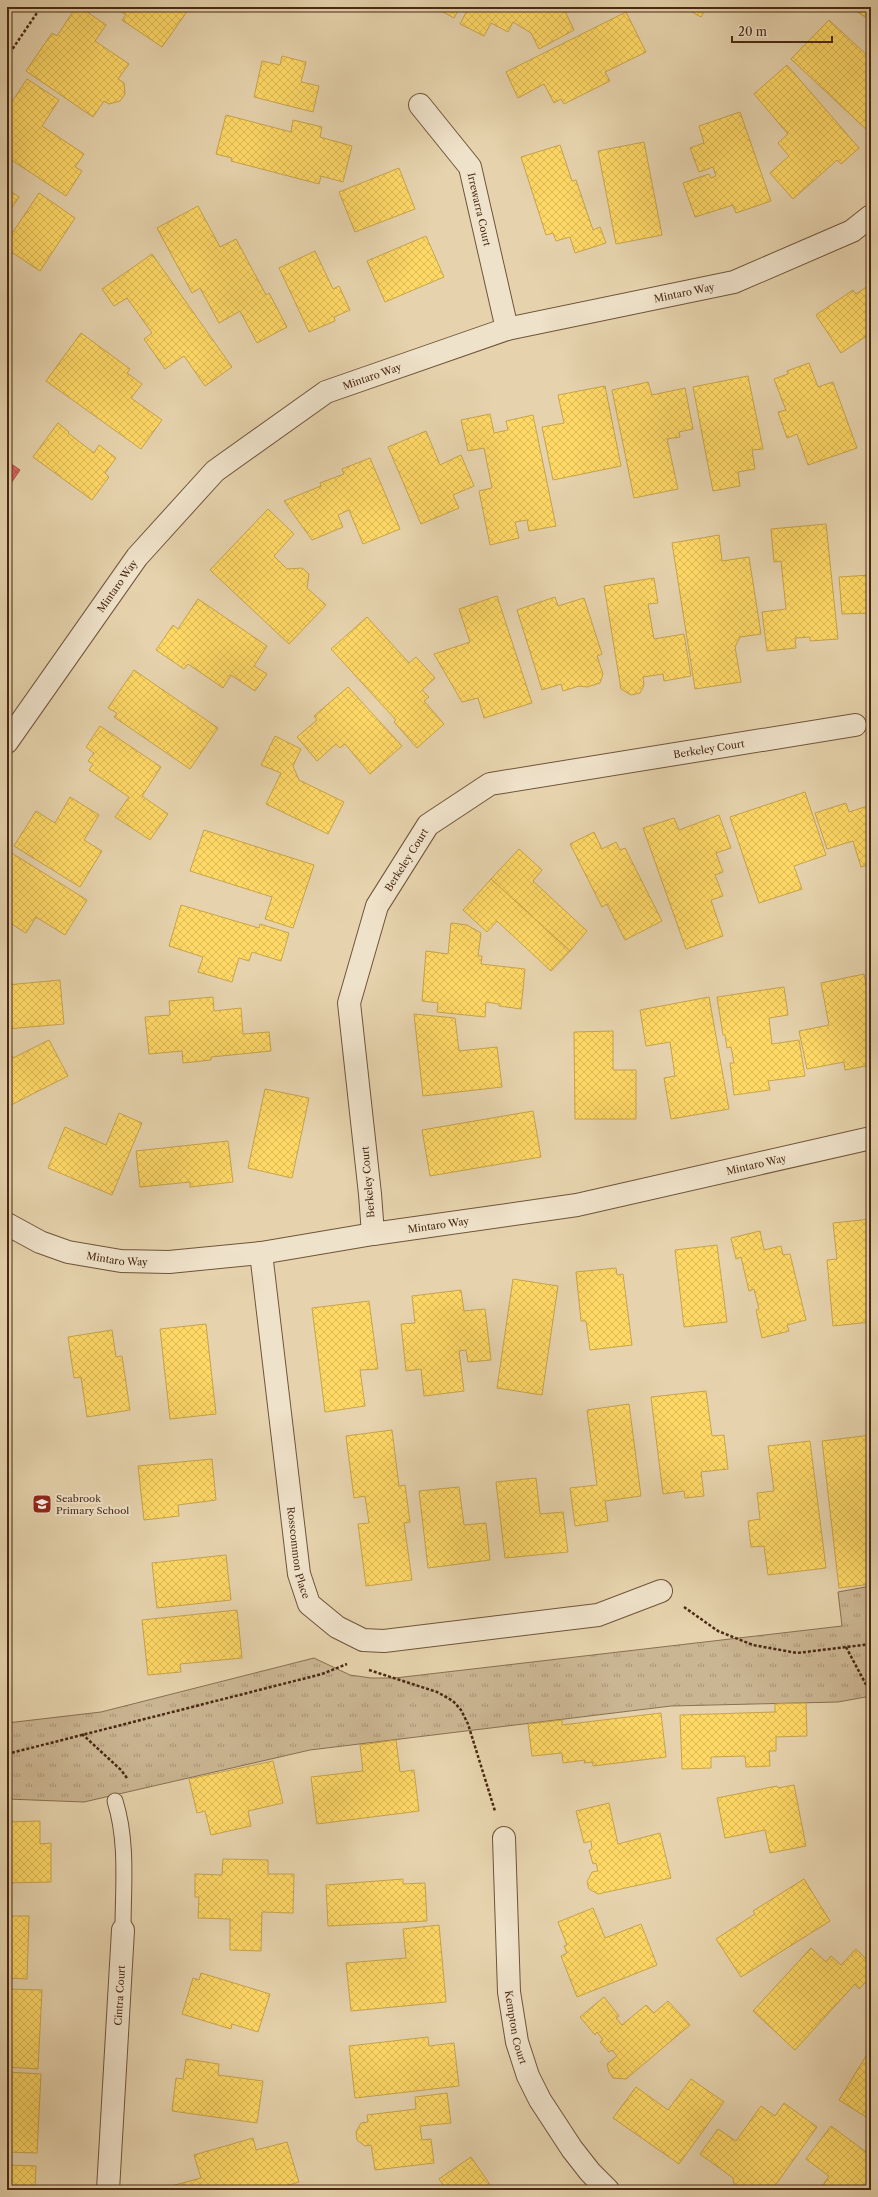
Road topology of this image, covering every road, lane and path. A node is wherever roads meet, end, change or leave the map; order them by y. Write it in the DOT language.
graph roads {
  1 [pos="41,7"];
  2 [pos="7,57"];
  3 [pos="420,105"];
  4 [pos="871,216"];
  5 [pos="507,329"];
  6 [pos="855,725"];
  7 [pos="7,742"];
  8 [pos="871,1138"];
  9 [pos="7,1224"];
  10 [pos="373,1234"];
  11 [pos="261,1253"];
  12 [pos="661,1591"];
  13 [pos="871,1644"];
  14 [pos="846,1647"];
  15 [pos="360,1649"];
  16 [pos="871,1694"];
  17 [pos="82,1734"];
  18 [pos="7,1754"];
  19 [pos="115,1801"];
  20 [pos="120,1818"];
  21 [pos="504,1838"];
  22 [pos="123,1930"];
  23 [pos="108,2190"];
  24 [pos="608,2190"];
  1 -- 2 [label="path"];
  3 -- 5 [label="street, Irrewarra Court"];
  4 -- 5 [label="street, Mintaro Way"];
  5 -- 7 [label="street, Mintaro Way"];
  6 -- 10 [label="street, Berkeley Court"];
  8 -- 10 [label="street, Mintaro Way"];
  9 -- 11 [label="street, Mintaro Way"];
  10 -- 11 [label="street, Mintaro Way"];
  11 -- 15 [label="street, Rosscommon Place"];
  12 -- 14 [label="path"];
  12 -- 15 [label="street, Rosscommon Place"];
  13 -- 14 [label="path"];
  14 -- 16 [label="path"];
  15 -- 17 [label="path"];
  15 -- 21 [label="path"];
  17 -- 18 [label="path"];
  17 -- 20 [label="path"];
  19 -- 20 [label="lane, Cintra Court"];
  20 -- 22 [label="lane, Cintra Court"];
  21 -- 24 [label="street, Kempton Court"];
  22 -- 23 [label="street, Cintra Court"];
}
